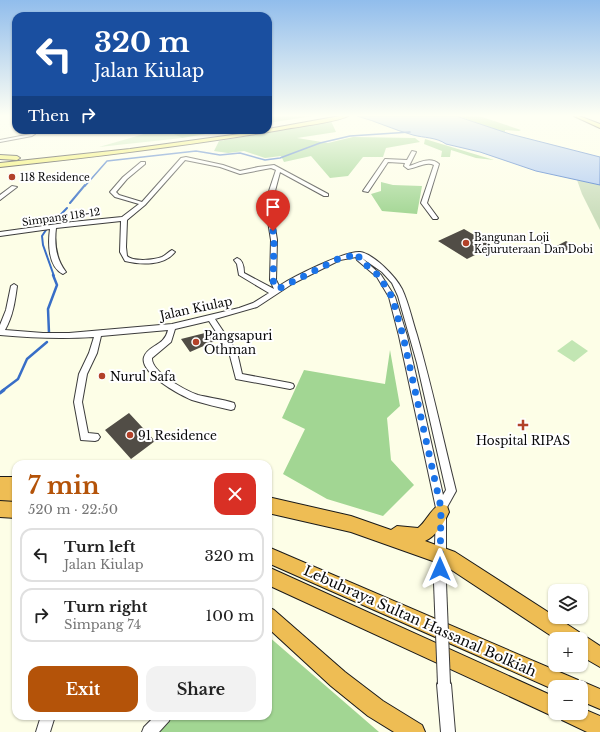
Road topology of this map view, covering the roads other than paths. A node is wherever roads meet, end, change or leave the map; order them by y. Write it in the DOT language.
graph roads {
  1 [pos="106,150"];
  2 [pos="131,150"];
  3 [pos="414,152"];
  4 [pos="0,157"];
  5 [pos="31,158"];
  6 [pos="0,161"];
  7 [pos="408,162"];
  8 [pos="143,163"];
  9 [pos="0,165"];
  10 [pos="279,169"];
  11 [pos="14,187"];
  12 [pos="366,192"];
  13 [pos="326,195"];
  14 [pos="0,198"];
  15 [pos="143,204"];
  16 [pos="435,218"];
  17 [pos="124,219"];
  18 [pos="53,227"];
  19 [pos="0,234"];
  20 [pos="172,252"];
  21 [pos="359,254"];
  22 [pos="237,260"];
  23 [pos="63,272"];
  24 [pos="14,286"];
  25 [pos="276,290"];
  26 [pos="210,317"];
  27 [pos="172,327"];
  28 [pos="0,332"];
  29 [pos="98,334"];
  30 [pos="290,386"];
  31 [pos="231,406"];
  32 [pos="95,437"];
  33 [pos="0,484"];
  34 [pos="12,484"];
  35 [pos="0,493"];
  36 [pos="12,494"];
  37 [pos="272,506"];
  38 [pos="0,509"];
  39 [pos="12,510"];
  40 [pos="441,510"];
  41 [pos="351,524"];
  42 [pos="440,555"];
  43 [pos="272,557"];
  44 [pos="272,578"];
  45 [pos="272,620"];
  46 [pos="562,632"];
  47 [pos="588,649"];
  48 [pos="600,657"];
  49 [pos="555,680"];
  50 [pos="588,694"];
  51 [pos="600,699"];
  52 [pos="548,704"];
  53 [pos="47,720"];
  54 [pos="160,720"];
  55 [pos="584,720"];
  56 [pos="600,727"];
  57 [pos="43,732"];
  58 [pos="149,732"];
  59 [pos="416,732"];
  60 [pos="448,732"];
  1 -- 5 [label="main road"];
  2 -- 9 [label="main road"];
  3 -- 7 [label="street"];
  4 -- 5 [label="main road"];
  5 -- 6 [label="main road"];
  7 -- 12 [label="street"];
  7 -- 16 [label="street"];
  8 -- 15 [label="street"];
  10 -- 13 [label="street"];
  10 -- 15 [label="street"];
  10 -- 25 [label="street"];
  11 -- 14 [label="street"];
  15 -- 17 [label="street"];
  17 -- 18 [label="street, Simpang 118-12"];
  17 -- 20 [label="street"];
  18 -- 19 [label="street, Simpang 118-12"];
  18 -- 23 [label="street"];
  21 -- 25 [label="street, Jalan Kiulap"];
  21 -- 40 [label="street"];
  21 -- 40 [label="street"];
  22 -- 25 [label="street"];
  24 -- 28 [label="street"];
  25 -- 26 [label="street, Jalan Kiulap"];
  26 -- 27 [label="street, Jalan Kiulap"];
  26 -- 30 [label="street"];
  27 -- 29 [label="street, Jalan Kiulap"];
  27 -- 31 [label="street"];
  28 -- 29 [label="street, Jalan Kiulap"];
  29 -- 32 [label="street"];
  33 -- 34 [label="highway"];
  35 -- 36 [label="highway"];
  37 -- 41 [label="highway"];
  38 -- 39 [label="highway"];
  40 -- 41 [label="highway"];
  40 -- 42 [label="street"];
  41 -- 42 [label="highway"];
  42 -- 46 [label="highway"];
  42 -- 60 [label="street, bridge"];
  43 -- 49 [label="highway, Lebuhraya Sultan Hassanal Bolkiah"];
  44 -- 52 [label="highway, Lebuhraya Sultan Hassanal Bolkiah"];
  45 -- 59 [label="highway"];
  47 -- 48 [label="highway"];
  50 -- 51 [label="highway"];
  53 -- 57 [label="street"];
  54 -- 58 [label="street"];
  55 -- 56 [label="highway"];
}
